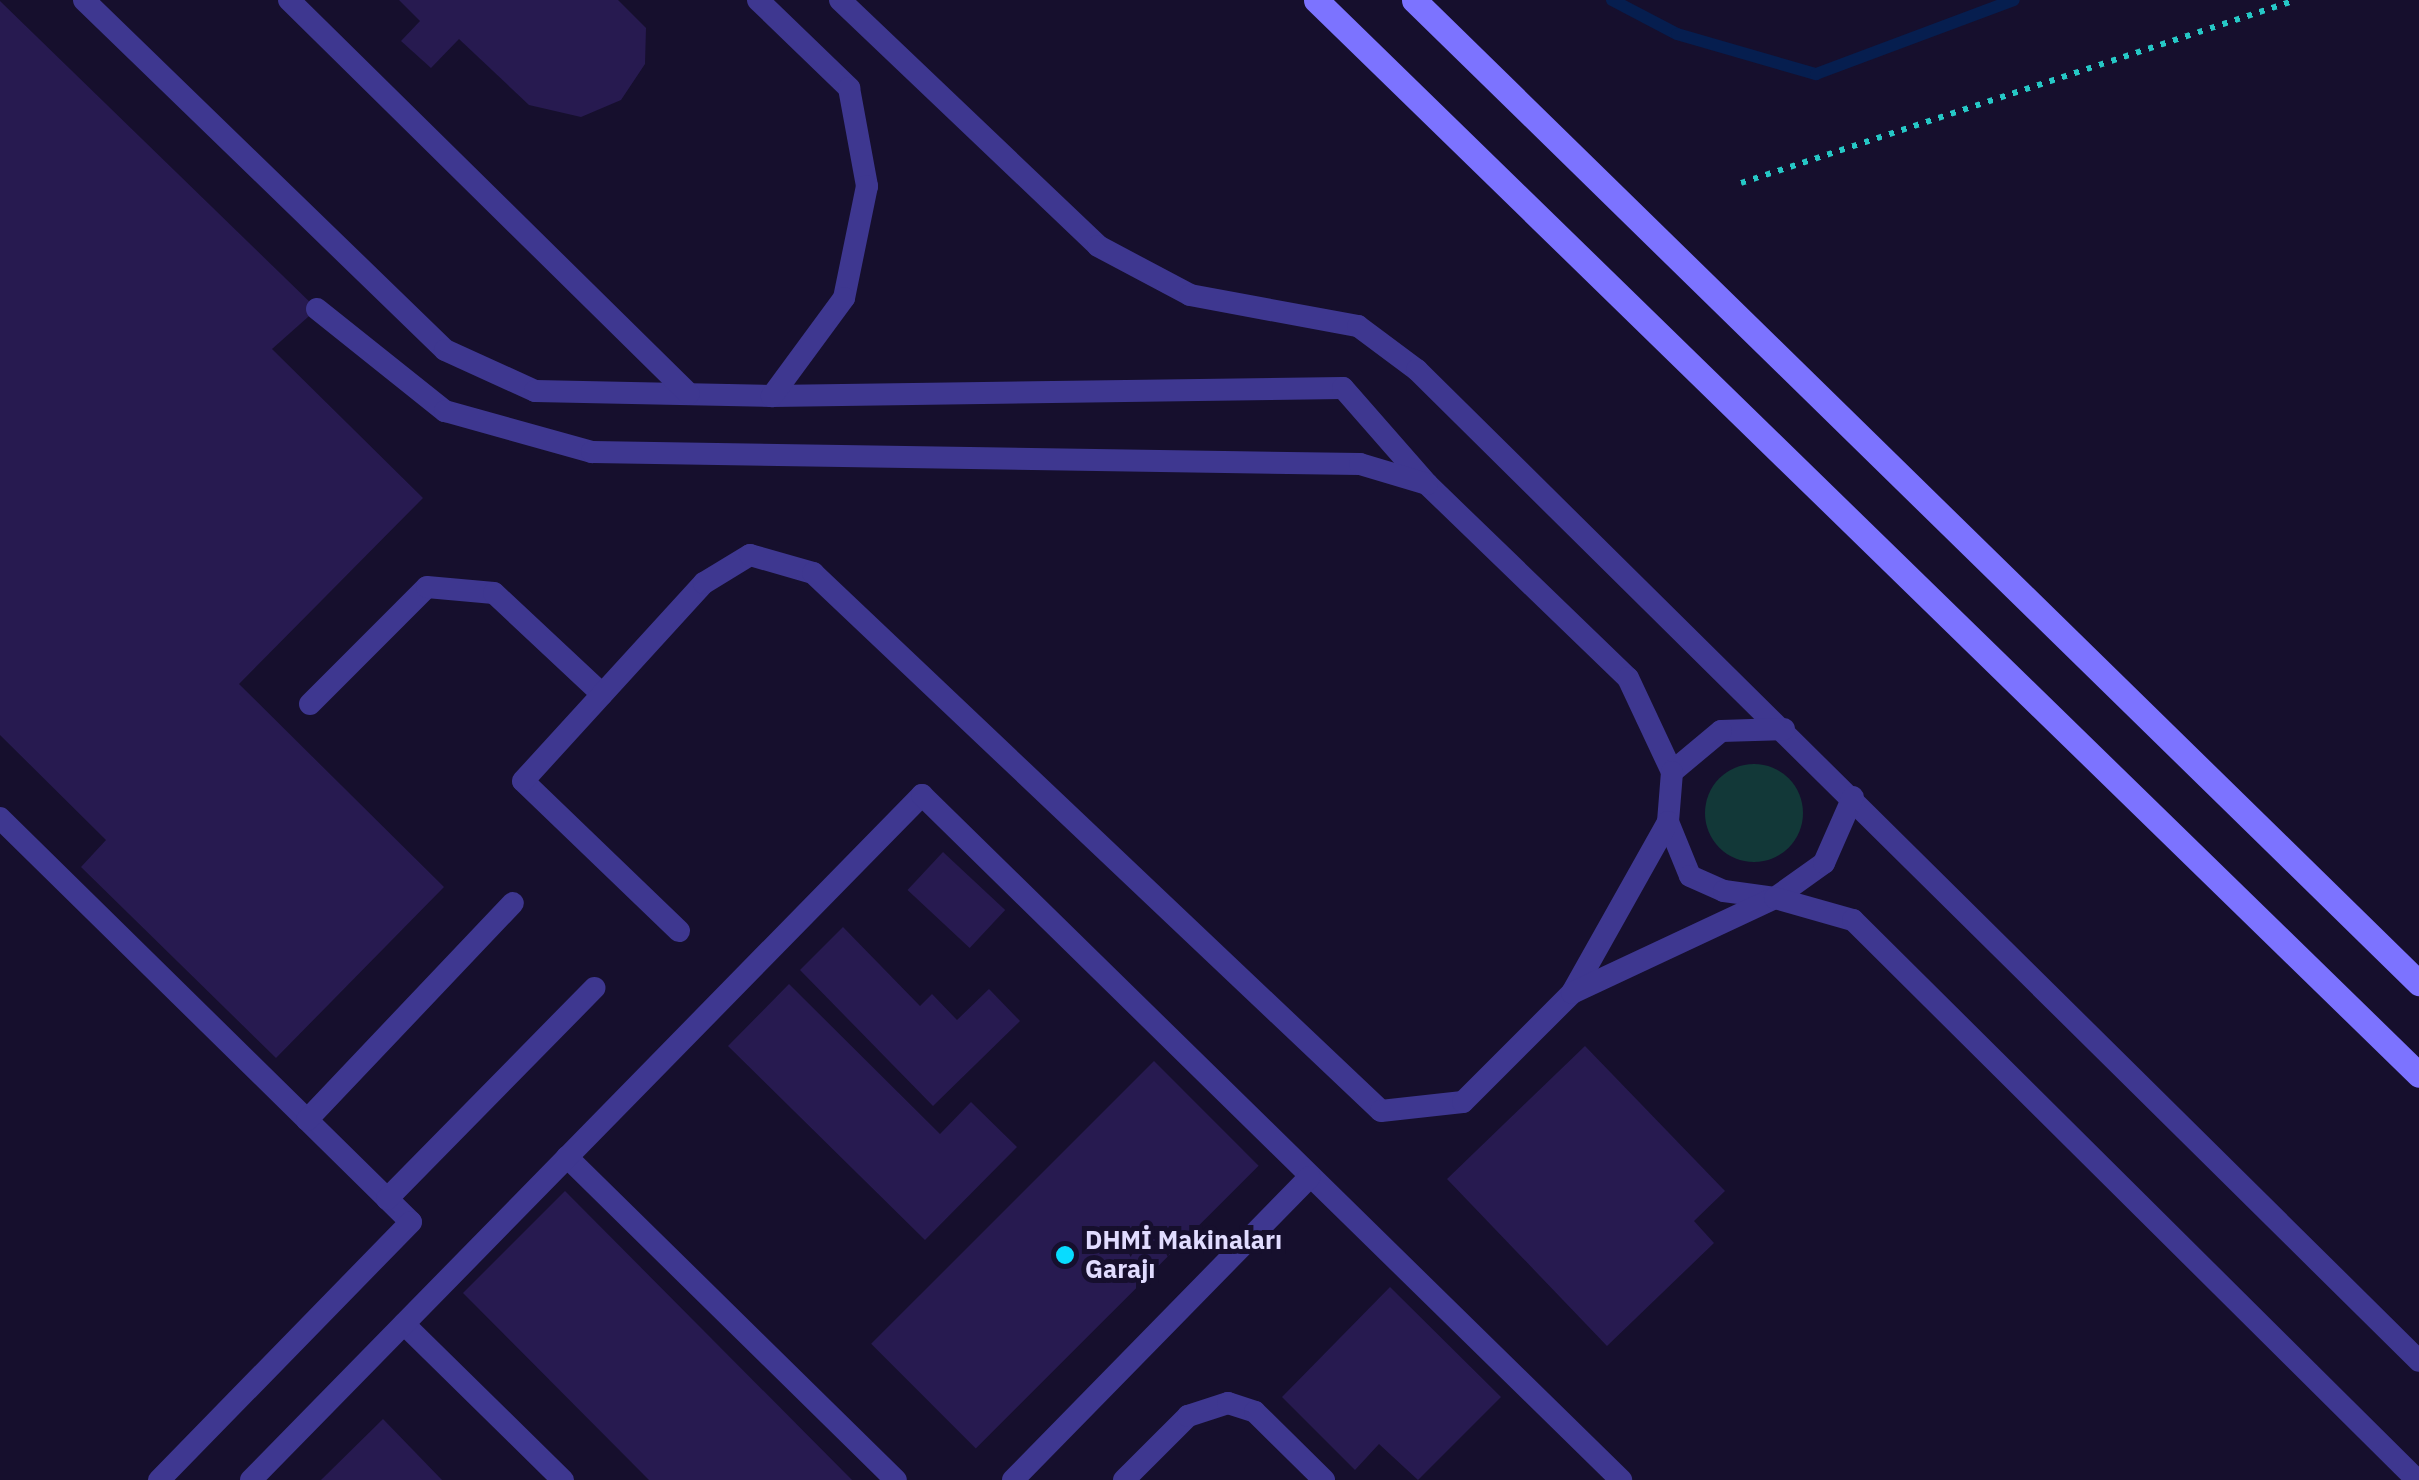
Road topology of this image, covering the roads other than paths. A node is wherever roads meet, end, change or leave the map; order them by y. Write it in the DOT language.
graph roads {
  1 [pos="289,0"];
  2 [pos="758,0"];
  3 [pos="840,0"];
  4 [pos="1316,0"];
  5 [pos="1414,0"];
  6 [pos="91,2"];
  7 [pos="316,308"];
  8 [pos="689,394"];
  9 [pos="772,396"];
  10 [pos="1427,484"];
  11 [pos="602,694"];
  12 [pos="310,704"];
  13 [pos="1784,729"];
  14 [pos="1672,772"];
  15 [pos="1852,797"];
  16 [pos="0,818"];
  17 [pos="1668,822"];
  18 [pos="1775,898"];
  19 [pos="512,903"];
  20 [pos="679,931"];
  21 [pos="2419,983"];
  22 [pos="594,988"];
  23 [pos="1572,994"];
  24 [pos="2419,1075"];
  25 [pos="307,1120"];
  26 [pos="567,1158"];
  27 [pos="1310,1177"];
  28 [pos="388,1199"];
  29 [pos="404,1324"];
  30 [pos="2419,1361"];
  31 [pos="159,1480"];
  32 [pos="251,1480"];
  33 [pos="563,1480"];
  34 [pos="896,1480"];
  35 [pos="1014,1480"];
  36 [pos="1124,1480"];
  37 [pos="1324,1480"];
  38 [pos="1620,1480"];
  39 [pos="2417,1480"];
  1 -- 8 [label="lane"];
  2 -- 9 [label="lane"];
  3 -- 13 [label="lane"];
  4 -- 24 [label="main road"];
  5 -- 21 [label="main road"];
  6 -- 8 [label="lane"];
  7 -- 10 [label="lane"];
  8 -- 9 [label="lane"];
  9 -- 10 [label="lane"];
  10 -- 14 [label="lane"];
  11 -- 12 [label="lane"];
  11 -- 20 [label="lane"];
  11 -- 23 [label="lane"];
  13 -- 14 [label="lane"];
  13 -- 15 [label="lane"];
  14 -- 17 [label="lane"];
  15 -- 18 [label="lane"];
  15 -- 30 [label="lane"];
  16 -- 25 [label="lane"];
  17 -- 18 [label="lane"];
  17 -- 23 [label="lane"];
  18 -- 23 [label="lane"];
  18 -- 39 [label="lane"];
  19 -- 25 [label="lane"];
  22 -- 28 [label="lane"];
  25 -- 28 [label="lane"];
  26 -- 27 [label="lane"];
  26 -- 29 [label="lane"];
  26 -- 34 [label="lane"];
  27 -- 35 [label="lane"];
  27 -- 38 [label="lane"];
  28 -- 31 [label="lane"];
  29 -- 32 [label="lane"];
  29 -- 33 [label="lane"];
  36 -- 37 [label="lane"];
}
